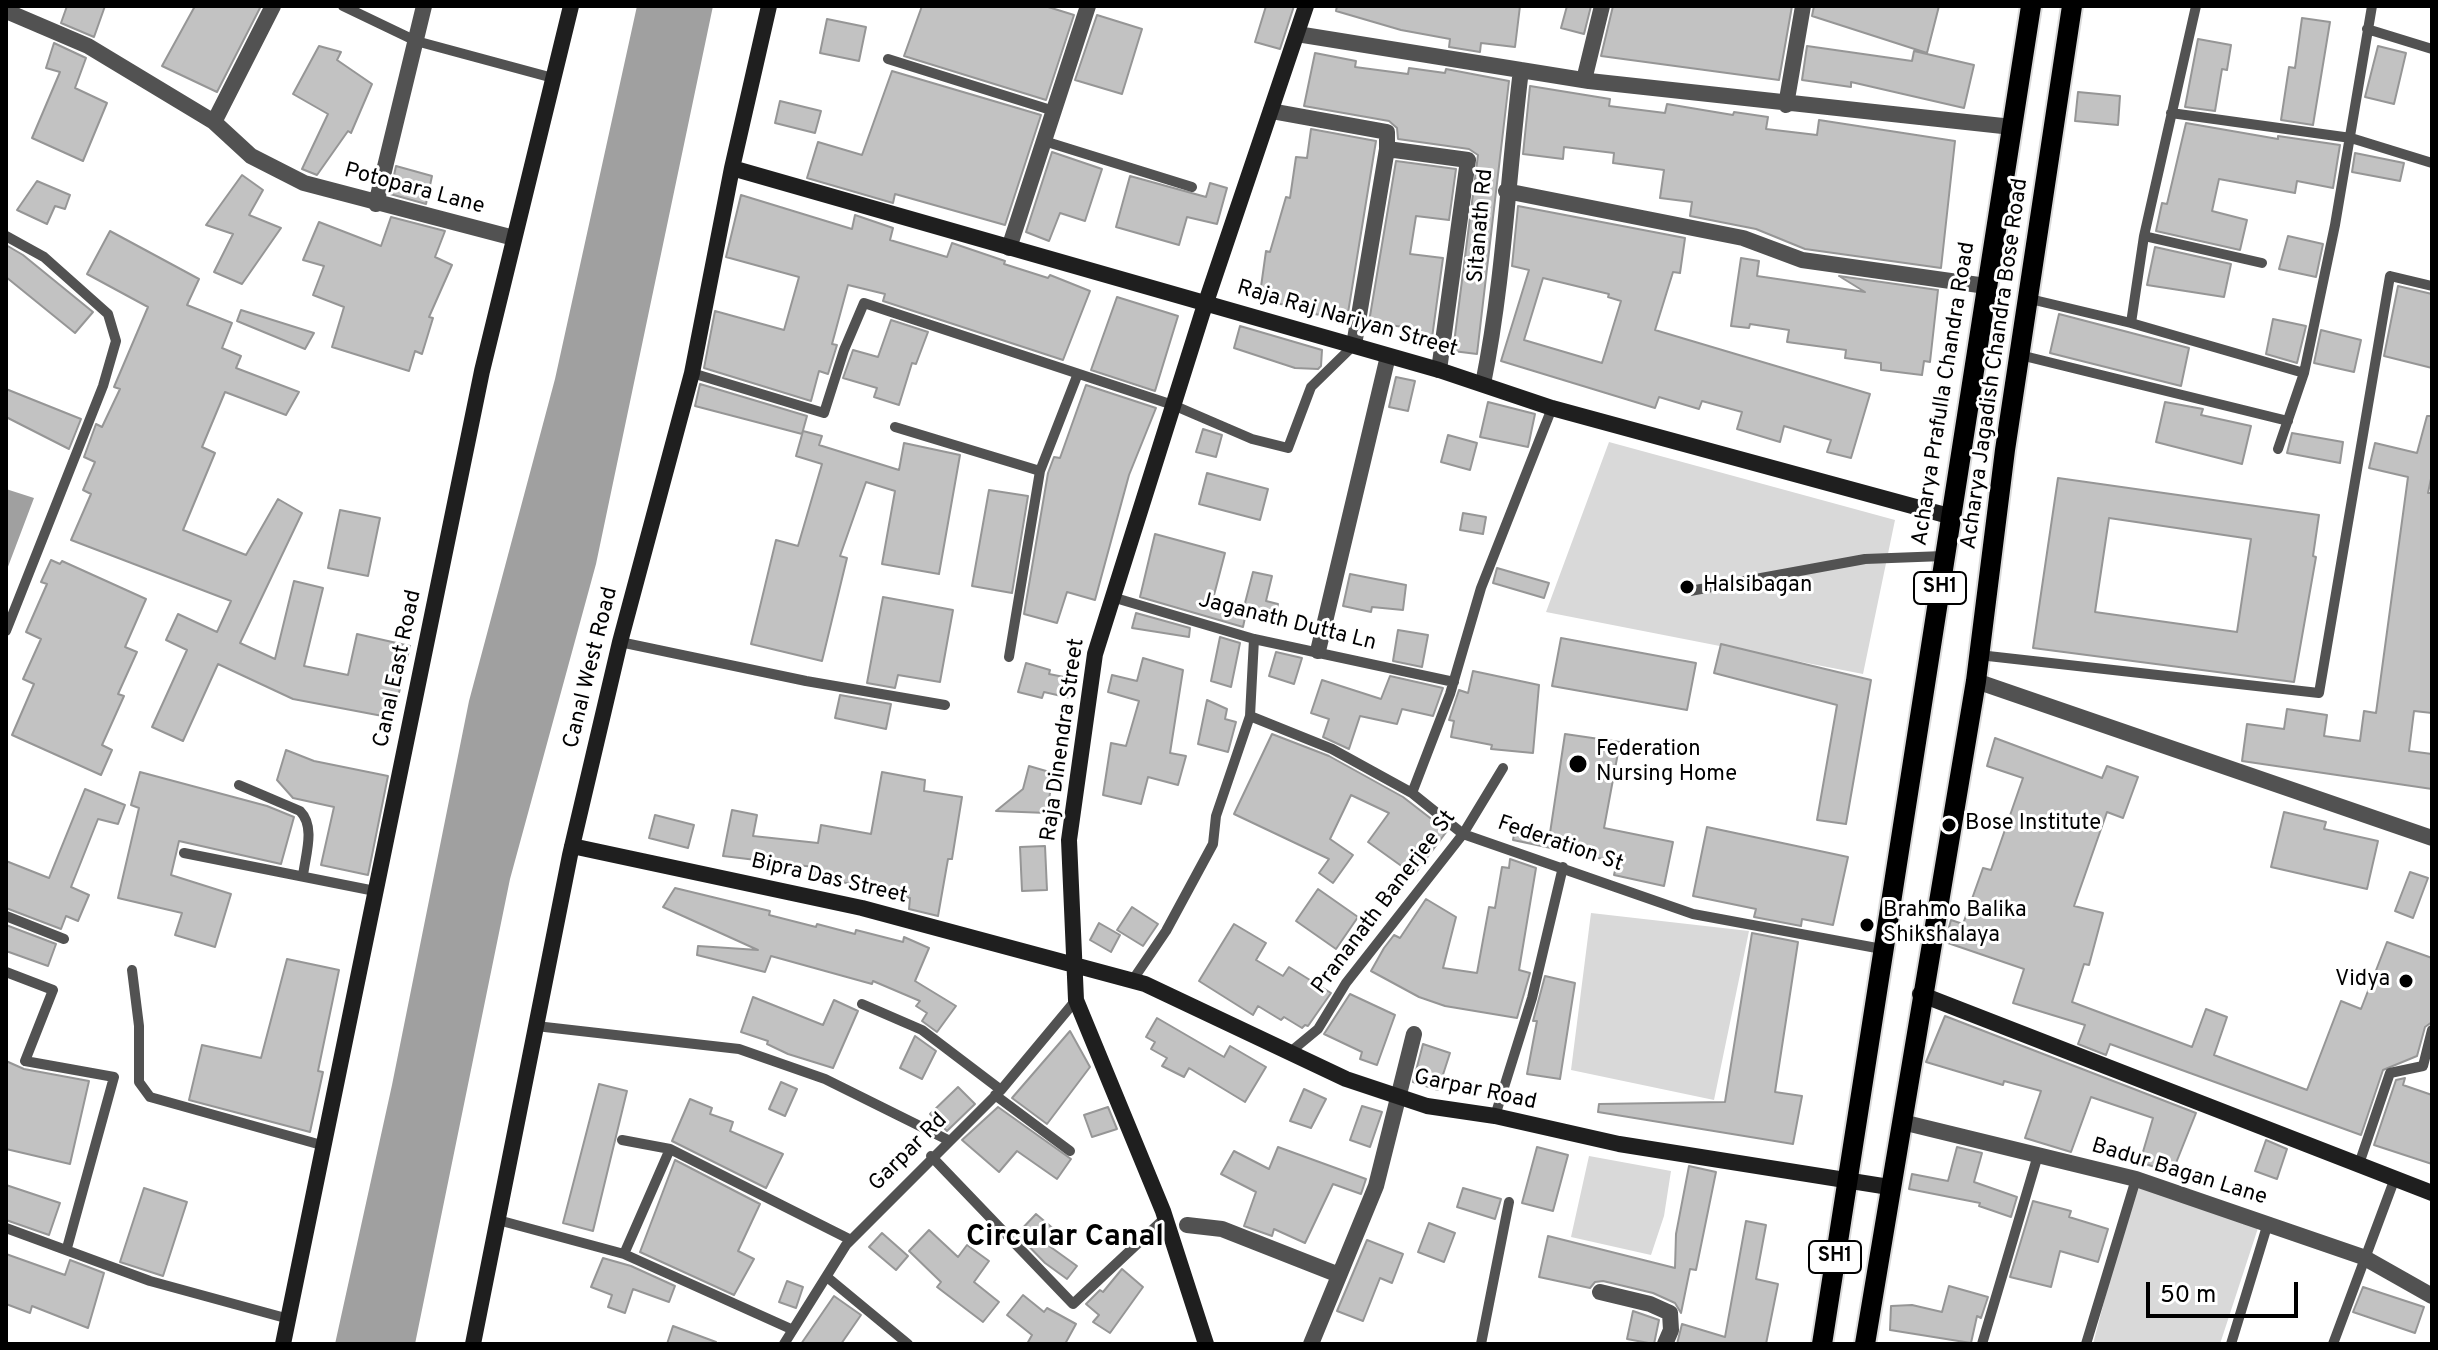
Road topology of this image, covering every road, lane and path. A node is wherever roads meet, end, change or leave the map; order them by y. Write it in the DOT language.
graph roads {
  1 [pos="273,6"];
  2 [pos="343,6"];
  3 [pos="424,6"];
  4 [pos="571,6"];
  5 [pos="769,6"];
  6 [pos="1088,6"];
  7 [pos="1306,6"];
  8 [pos="1602,6"];
  9 [pos="1803,6"];
  10 [pos="2031,6"];
  11 [pos="2072,6"];
  12 [pos="2196,6"];
  13 [pos="2372,6"];
  14 [pos="6,11"];
  15 [pos="2367,29"];
  16 [pos="1297,34"];
  17 [pos="416,41"];
  18 [pos="2432,49"];
  19 [pos="888,59"];
  20 [pos="1521,70"];
  21 [pos="553,78"];
  22 [pos="1584,80"];
  23 [pos="1786,105"];
  24 [pos="1054,111"];
  25 [pos="1271,111"];
  26 [pos="2171,113"];
  27 [pos="214,122"];
  28 [pos="2012,127"];
  29 [pos="2351,138"];
  30 [pos="1044,141"];
  31 [pos="1387,149"];
  32 [pos="2432,163"];
  33 [pos="732,168"];
  34 [pos="1192,187"];
  35 [pos="1506,191"];
  36 [pos="376,204"];
  37 [pos="6,236"];
  38 [pos="2144,236"];
  39 [pos="514,238"];
  40 [pos="1009,248"];
  41 [pos="2262,263"];
  42 [pos="1986,286"];
  43 [pos="2432,286"];
  44 [pos="2030,299"];
  45 [pos="1206,302"];
  46 [pos="2131,323"];
  47 [pos="1354,345"];
  48 [pos="2020,355"];
  49 [pos="1388,356"];
  50 [pos="1439,370"];
  51 [pos="692,373"];
  52 [pos="2304,373"];
  53 [pos="1077,376"];
  54 [pos="1483,384"];
  55 [pos="1173,405"];
  56 [pos="1552,408"];
  57 [pos="2288,421"];
  58 [pos="895,427"];
  59 [pos="2278,449"];
  60 [pos="1040,471"];
  61 [pos="1949,516"];
  62 [pos="1944,556"];
  63 [pos="1690,591"];
  64 [pos="1112,597"];
  65 [pos="6,631"];
  66 [pos="1254,639"];
  67 [pos="620,642"];
  68 [pos="1318,651"];
  69 [pos="1979,655"];
  70 [pos="1009,657"];
  71 [pos="1976,681"];
  72 [pos="1454,682"];
  73 [pos="945,705"];
  74 [pos="1250,716"];
  75 [pos="1503,768"];
  76 [pos="239,785"];
  77 [pos="1412,793"];
  78 [pos="1463,834"];
  79 [pos="2432,838"];
  80 [pos="572,846"];
  81 [pos="184,853"];
  82 [pos="1563,867"];
  83 [pos="303,876"];
  84 [pos="375,891"];
  85 [pos="6,916"];
  86 [pos="64,939"];
  87 [pos="1882,949"];
  88 [pos="1074,964"];
  89 [pos="132,970"];
  90 [pos="6,972"];
  91 [pos="1132,981"];
  92 [pos="1920,994"];
  93 [pos="1076,1000"];
  94 [pos="862,1004"];
  95 [pos="536,1026"];
  96 [pos="2432,1030"];
  97 [pos="1414,1034"];
  98 [pos="1289,1053"];
  99 [pos="2427,1067"];
  100 [pos="998,1092"];
  101 [pos="1400,1098"];
  102 [pos="1495,1116"];
  103 [pos="1902,1122"];
  104 [pos="622,1140"];
  105 [pos="950,1141"];
  106 [pos="325,1146"];
  107 [pos="670,1149"];
  108 [pos="1070,1151"];
  109 [pos="2038,1155"];
  110 [pos="931,1156"];
  111 [pos="2359,1164"];
  112 [pos="1848,1174"];
  113 [pos="2395,1178"];
  114 [pos="2136,1179"];
  115 [pos="1889,1187"];
  116 [pos="2432,1193"];
  117 [pos="1509,1202"];
  118 [pos="1165,1218"];
  119 [pos="498,1220"];
  120 [pos="2268,1223"];
  121 [pos="1187,1225"];
  122 [pos="6,1228"];
  123 [pos="851,1240"];
  124 [pos="67,1248"];
  125 [pos="624,1254"];
  126 [pos="2363,1257"];
  127 [pos="1339,1275"];
  128 [pos="827,1277"];
  129 [pos="1600,1292"];
  130 [pos="2432,1296"];
  131 [pos="289,1319"];
  132 [pos="791,1329"];
  133 [pos="906,1343"];
  134 [pos="283,1344"];
  135 [pos="473,1344"];
  136 [pos="784,1344"];
  137 [pos="1206,1344"];
  138 [pos="1311,1344"];
  139 [pos="1481,1344"];
  140 [pos="1665,1344"];
  141 [pos="1822,1344"];
  142 [pos="1865,1344"];
  143 [pos="1982,1344"];
  144 [pos="2086,1344"];
  145 [pos="2231,1344"];
  146 [pos="2333,1344"];
  1 -- 27 [label="street"];
  2 -- 17 [label="lane"];
  3 -- 17 [label="street"];
  4 -- 21 [label="main road, Canal East Road"];
  5 -- 33 [label="main road, Canal West Road"];
  6 -- 24 [label="street"];
  7 -- 16 [label="main road, Raja Dinendra Street"];
  8 -- 22 [label="street"];
  9 -- 23 [label="street"];
  10 -- 28 [label="main road, Acharya Prafulla Chandra Road / SH1"];
  11 -- 44 [label="main road, Acharya Jagadish Chandra Bose Road"];
  12 -- 26 [label="lane"];
  13 -- 15 [label="lane"];
  14 -- 27 [label="street"];
  15 -- 18 [label="lane"];
  15 -- 29 [label="lane"];
  16 -- 20 [label="street"];
  16 -- 25 [label="main road, Raja Dinendra Street"];
  17 -- 21 [label="lane"];
  17 -- 36 [label="street"];
  19 -- 24 [label="lane"];
  20 -- 22 [label="street"];
  20 -- 35 [label="street, Sitanath Rd"];
  21 -- 39 [label="main road, Canal East Road"];
  22 -- 23 [label="street"];
  23 -- 28 [label="street"];
  24 -- 30 [label="street"];
  25 -- 31 [label="street"];
  25 -- 45 [label="main road, Raja Dinendra Street"];
  26 -- 29 [label="lane"];
  26 -- 38 [label="lane"];
  27 -- 36 [label="street, Potopara Lane"];
  28 -- 42 [label="main road, Acharya Prafulla Chandra Road / SH1"];
  29 -- 32 [label="lane"];
  29 -- 52 [label="lane"];
  30 -- 34 [label="lane"];
  30 -- 40 [label="street"];
  31 -- 47 [label="street"];
  31 -- 50 [label="street"];
  33 -- 40 [label="main road, Raja Raj Nariyan Street"];
  33 -- 51 [label="main road, Canal West Road"];
  35 -- 42 [label="street"];
  35 -- 54 [label="street, Sitanath Rd"];
  36 -- 39 [label="street, Potopara Lane"];
  37 -- 65 [label="lane"];
  38 -- 41 [label="lane"];
  38 -- 46 [label="lane"];
  39 -- 84 [label="main road, Canal East Road"];
  40 -- 45 [label="main road, Raja Raj Nariyan Street"];
  42 -- 61 [label="main road, Acharya Prafulla Chandra Road / SH1"];
  43 -- 69 [label="lane"];
  44 -- 46 [label="lane"];
  44 -- 48 [label="main road, Acharya Jagadish Chandra Bose Road"];
  45 -- 47 [label="main road, Raja Raj Nariyan Street"];
  45 -- 55 [label="main road, Raja Dinendra Street"];
  46 -- 52 [label="lane"];
  47 -- 49 [label="main road, Raja Raj Nariyan Street"];
  47 -- 55 [label="lane"];
  48 -- 57 [label="lane"];
  48 -- 69 [label="main road, Acharya Jagadish Chandra Bose Road"];
  49 -- 50 [label="main road, Raja Raj Nariyan Street"];
  49 -- 68 [label="street"];
  50 -- 54 [label="main road, Raja Raj Nariyan Street"];
  51 -- 53 [label="lane"];
  51 -- 67 [label="main road, Canal West Road"];
  52 -- 57 [label="lane"];
  53 -- 55 [label="lane"];
  53 -- 60 [label="lane"];
  54 -- 56 [label="main road, Raja Raj Nariyan Street"];
  55 -- 64 [label="main road, Raja Dinendra Street"];
  56 -- 61 [label="main road, Raja Raj Nariyan Street"];
  56 -- 72 [label="lane"];
  57 -- 59 [label="lane"];
  58 -- 60 [label="lane"];
  60 -- 70 [label="lane"];
  61 -- 62 [label="main road, Acharya Prafulla Chandra Road / SH1"];
  62 -- 63 [label="lane"];
  62 -- 87 [label="main road, Acharya Prafulla Chandra Road / SH1"];
  64 -- 66 [label="lane, Jaganath Dutta Ln"];
  64 -- 88 [label="main road, Raja Dinendra Street"];
  66 -- 68 [label="lane, Jaganath Dutta Ln"];
  66 -- 74 [label="lane"];
  67 -- 73 [label="lane"];
  67 -- 80 [label="main road, Canal West Road"];
  68 -- 72 [label="lane, Jaganath Dutta Ln"];
  69 -- 71 [label="main road, Acharya Jagadish Chandra Bose Road"];
  71 -- 79 [label="street"];
  71 -- 92 [label="main road, Acharya Jagadish Chandra Bose Road"];
  72 -- 77 [label="lane"];
  74 -- 77 [label="lane, Federation St"];
  74 -- 91 [label="lane"];
  75 -- 78 [label="lane, Prananath Banerjee St"];
  76 -- 83 [label="lane"];
  77 -- 78 [label="lane, Federation St"];
  78 -- 82 [label="lane, Federation St"];
  78 -- 98 [label="lane, Prananath Banerjee St"];
  80 -- 88 [label="main road, Bipra Das Street"];
  80 -- 95 [label="main road, Canal West Road"];
  81 -- 83 [label="lane"];
  82 -- 87 [label="lane, Federation St"];
  82 -- 102 [label="lane"];
  83 -- 84 [label="lane"];
  84 -- 106 [label="main road, Canal East Road"];
  85 -- 86 [label="lane"];
  87 -- 112 [label="main road, Acharya Prafulla Chandra Road / SH1"];
  88 -- 91 [label="main road, Garpar Road"];
  88 -- 93 [label="main road, Raja Dinendra Street"];
  89 -- 106 [label="lane"];
  90 -- 124 [label="lane"];
  91 -- 98 [label="main road, Garpar Road"];
  92 -- 103 [label="main road, Acharya Jagadish Chandra Bose Road"];
  92 -- 111 [label="main road"];
  93 -- 100 [label="lane, Garpar Rd"];
  93 -- 118 [label="main road, Raja Dinendra Street"];
  94 -- 100 [label="lane"];
  95 -- 105 [label="lane"];
  95 -- 119 [label="main road, Canal West Road"];
  96 -- 99 [label="lane"];
  97 -- 101 [label="street"];
  98 -- 101 [label="main road, Garpar Road"];
  99 -- 111 [label="lane"];
  100 -- 105 [label="lane, Garpar Rd"];
  100 -- 108 [label="lane"];
  101 -- 102 [label="main road, Garpar Road"];
  101 -- 127 [label="street"];
  102 -- 112 [label="main road, Garpar Road"];
  103 -- 109 [label="street, Badur Bagan Lane"];
  103 -- 115 [label="main road, Acharya Jagadish Chandra Bose Road"];
  104 -- 107 [label="lane"];
  105 -- 110 [label="lane, Garpar Rd"];
  106 -- 131 [label="main road, Canal East Road"];
  107 -- 123 [label="lane"];
  107 -- 125 [label="lane"];
  109 -- 114 [label="street, Badur Bagan Lane"];
  109 -- 143 [label="lane"];
  110 -- 118 [label="lane"];
  110 -- 123 [label="lane, Garpar Rd"];
  111 -- 113 [label="main road"];
  112 -- 115 [label="main road, Garpar Road"];
  112 -- 141 [label="main road, SH1"];
  113 -- 116 [label="main road"];
  113 -- 126 [label="lane"];
  114 -- 120 [label="street, Badur Bagan Lane"];
  114 -- 144 [label="lane"];
  115 -- 142 [label="main road, Acharya Jagadish Chandra Bose Road"];
  117 -- 139 [label="lane"];
  118 -- 137 [label="main road, Raja Dinendra Street"];
  119 -- 125 [label="lane"];
  119 -- 135 [label="main road, Canal West Road"];
  120 -- 126 [label="street, Badur Bagan Lane"];
  120 -- 145 [label="lane"];
  121 -- 127 [label="street"];
  122 -- 124 [label="lane"];
  123 -- 128 [label="lane, Garpar Rd"];
  124 -- 131 [label="lane"];
  125 -- 132 [label="lane"];
  126 -- 130 [label="street, Badur Bagan Lane"];
  126 -- 146 [label="lane"];
  127 -- 138 [label="street"];
  128 -- 132 [label="lane, Garpar Rd"];
  128 -- 133 [label="lane"];
  129 -- 140 [label="street"];
  131 -- 134 [label="main road, Canal East Road"];
  132 -- 136 [label="lane, Garpar Rd"];
}
